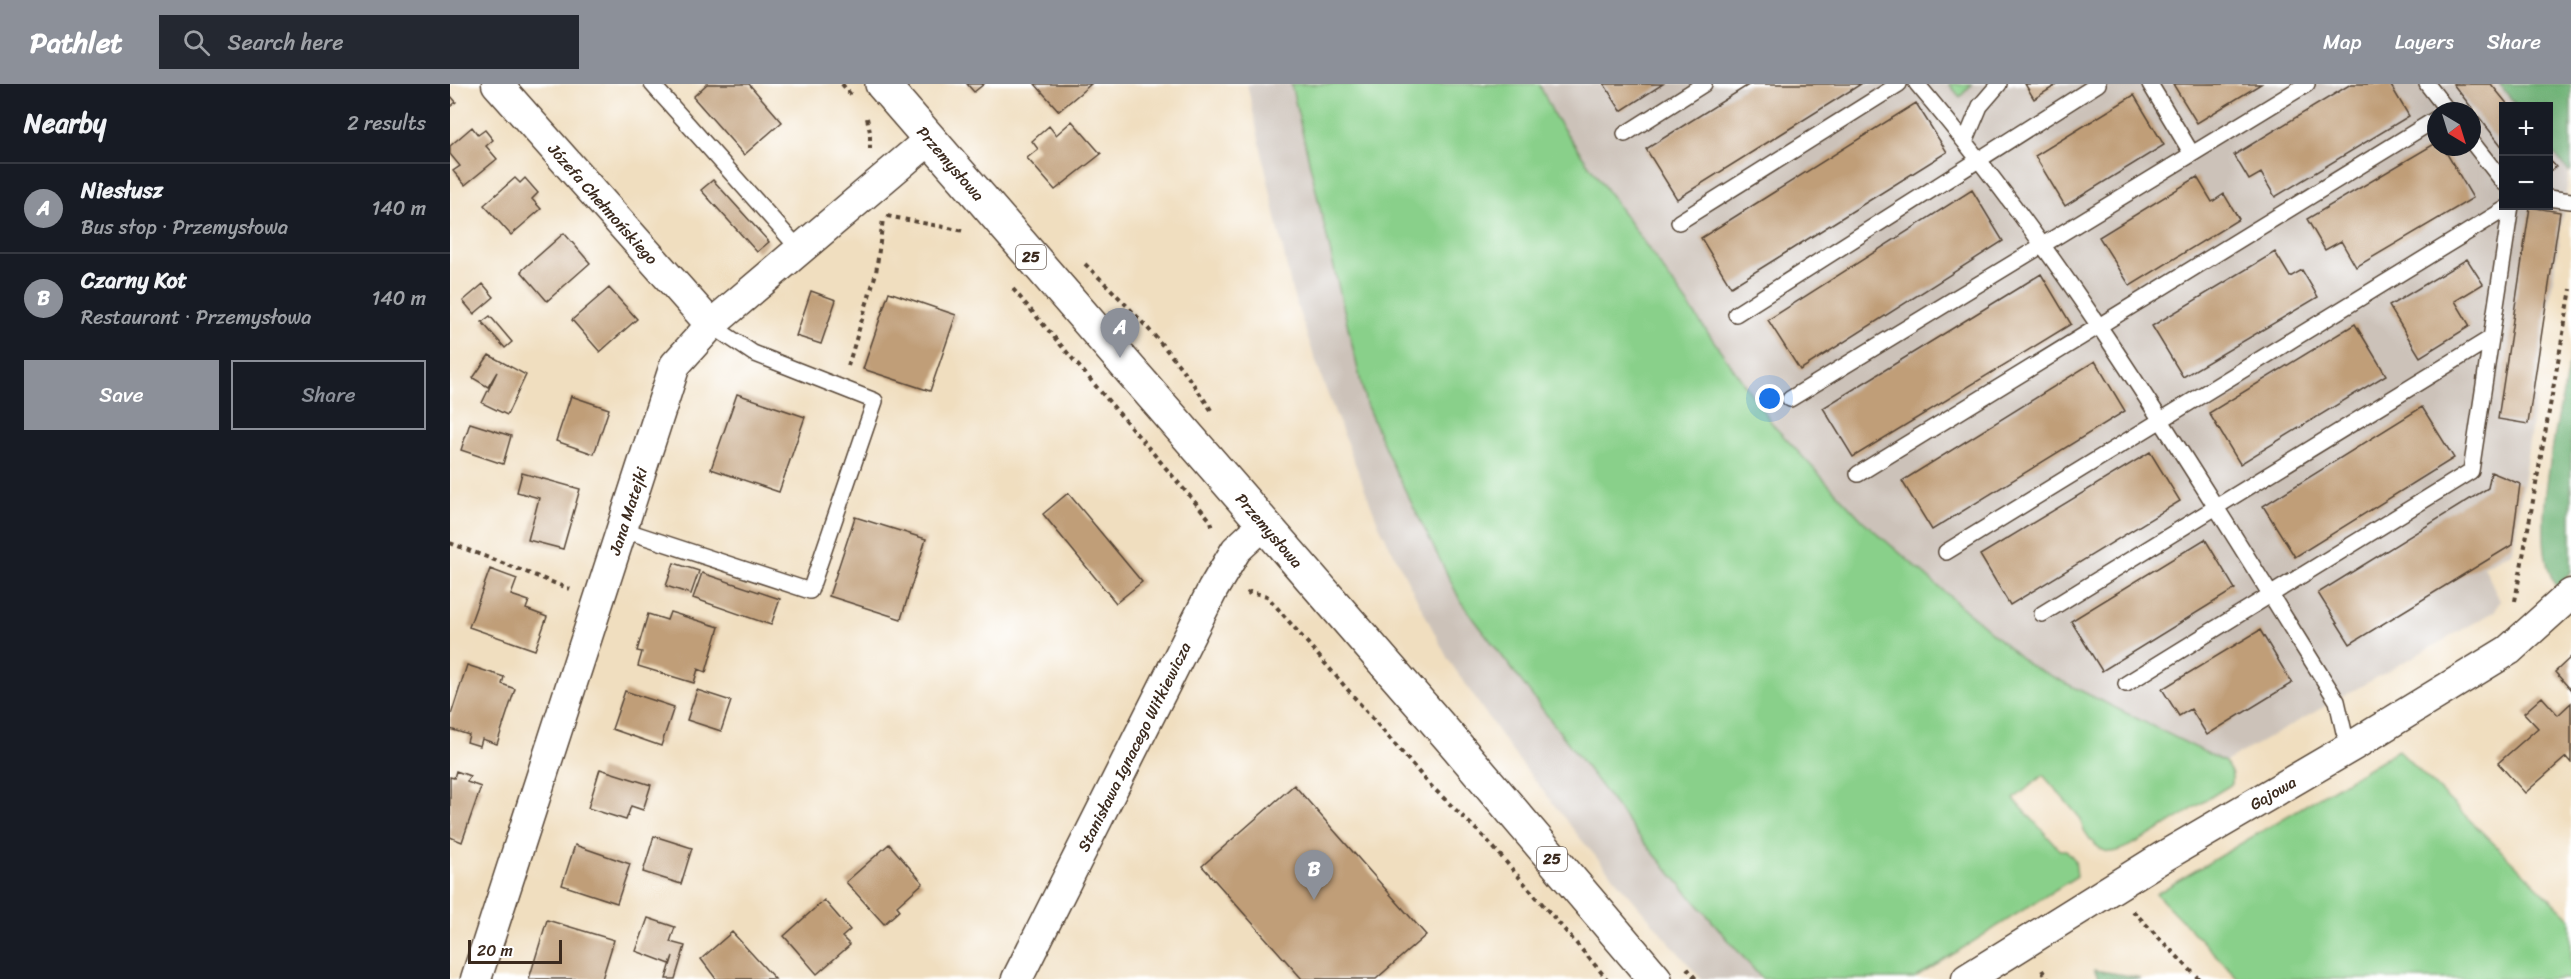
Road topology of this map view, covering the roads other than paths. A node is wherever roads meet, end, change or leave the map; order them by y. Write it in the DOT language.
graph roads {
  1 [pos="497,84"];
  2 [pos="652,84"];
  3 [pos="1704,84"];
  4 [pos="1899,84"];
  5 [pos="1917,84"];
  6 [pos="1999,84"];
  7 [pos="2098,84"];
  8 [pos="2150,84"];
  9 [pos="2307,84"];
  10 [pos="2427,84"];
  11 [pos="868,92"];
  12 [pos="2441,102"];
  13 [pos="2427,125"];
  14 [pos="1624,134"];
  15 [pos="929,140"];
  16 [pos="1965,142"];
  17 [pos="2192,154"];
  18 [pos="2481,154"];
  19 [pos="1979,159"];
  20 [pos="2499,177"];
  21 [pos="2553,199"];
  22 [pos="2571,201"];
  23 [pos="2503,210"];
  24 [pos="2509,210"];
  25 [pos="1679,222"];
  26 [pos="2044,245"];
  27 [pos="800,250"];
  28 [pos="1736,314"];
  29 [pos="711,325"];
  30 [pos="2099,326"];
  31 [pos="2491,338"];
  32 [pos="1790,399"];
  33 [pos="2160,421"];
  34 [pos="1858,474"];
  35 [pos="2215,508"];
  36 [pos="1263,525"];
  37 [pos="621,529"];
  38 [pos="1946,552"];
  39 [pos="2571,594"];
  40 [pos="2270,595"];
  41 [pos="2043,614"];
  42 [pos="2126,684"];
  43 [pos="2354,745"];
  44 [pos="476,979"];
  45 [pos="1017,979"];
  46 [pos="1655,979"];
  47 [pos="1967,979"];
  1 -- 29 [label="street, Józefa Chełmońskiego"];
  2 -- 27 [label="lane"];
  3 -- 14 [label="lane"];
  4 -- 25 [label="lane"];
  5 -- 16 [label="lane"];
  6 -- 16 [label="lane"];
  7 -- 19 [label="lane"];
  8 -- 17 [label="lane"];
  9 -- 17 [label="lane"];
  10 -- 12 [label="lane"];
  11 -- 15 [label="main road, Przemysłowa / 25"];
  13 -- 30 [label="lane"];
  15 -- 27 [label="street, Jana Matejki"];
  15 -- 36 [label="main road, Przemysłowa / 25"];
  16 -- 19 [label="lane"];
  17 -- 26 [label="lane"];
  18 -- 20 [label="lane"];
  19 -- 26 [label="lane"];
  19 -- 28 [label="lane"];
  21 -- 22 [label="lane"];
  23 -- 33 [label="lane"];
  24 -- 31 [label="lane"];
  26 -- 30 [label="lane"];
  26 -- 32 [label="lane"];
  27 -- 29 [label="street, Jana Matejki"];
  29 -- 37 [label="street, Jana Matejki"];
  29 -- 37 [label="lane"];
  30 -- 33 [label="lane"];
  30 -- 34 [label="lane"];
  31 -- 35 [label="lane"];
  31 -- 40 [label="lane"];
  33 -- 35 [label="lane"];
  33 -- 38 [label="lane"];
  35 -- 40 [label="lane"];
  35 -- 41 [label="lane"];
  36 -- 45 [label="street, Stanisława Ignacego Witkiewicza"];
  36 -- 46 [label="main road, Przemysłowa / 25"];
  37 -- 44 [label="street, Jana Matejki"];
  39 -- 43 [label="street, Gajowa"];
  40 -- 42 [label="lane"];
  40 -- 43 [label="lane"];
  43 -- 47 [label="street, Gajowa"];
}
